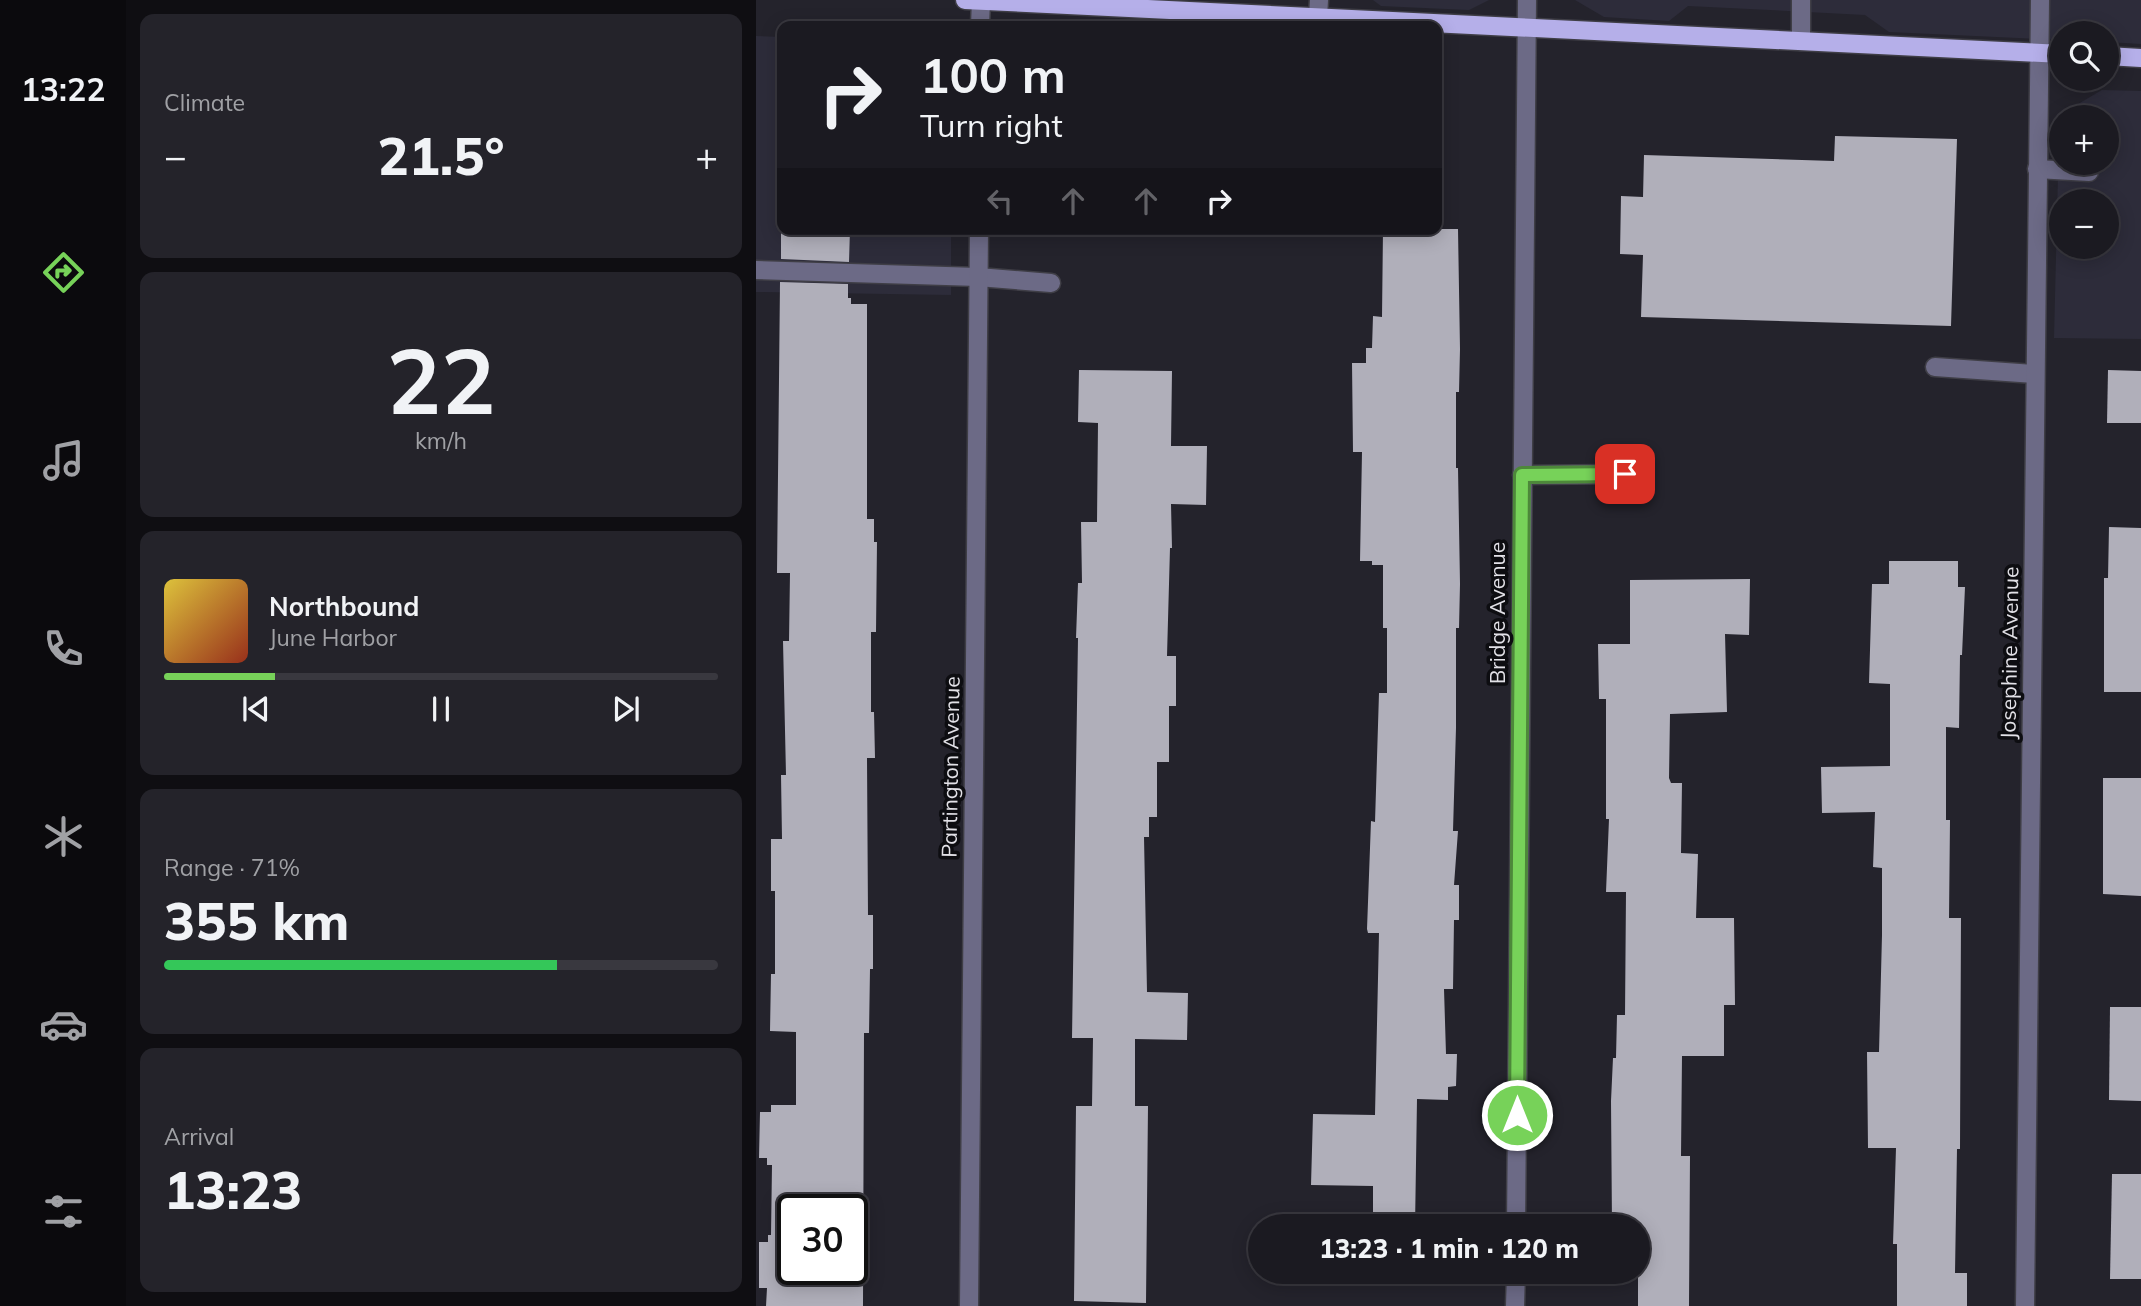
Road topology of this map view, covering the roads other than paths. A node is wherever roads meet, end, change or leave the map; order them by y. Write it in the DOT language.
graph roads {
  1 [pos="965,0"];
  2 [pos="981,0"];
  3 [pos="1527,0"];
  4 [pos="1801,0"];
  5 [pos="2040,0"];
  6 [pos="1248,7"];
  7 [pos="1280,8"];
  8 [pos="1318,8"];
  9 [pos="980,21"];
  10 [pos="1527,28"];
  11 [pos="1801,41"];
  12 [pos="2039,53"];
  13 [pos="2049,53"];
  14 [pos="2119,57"];
  15 [pos="2141,58"];
  16 [pos="2037,169"];
  17 [pos="2049,170"];
  18 [pos="979,235"];
  19 [pos="756,270"];
  20 [pos="978,276"];
  21 [pos="1051,283"];
  22 [pos="1935,367"];
  23 [pos="2035,374"];
  24 [pos="1625,474"];
  25 [pos="1522,475"];
  26 [pos="1516,1214"];
  27 [pos="1516,1284"];
  28 [pos="969,1306"];
  29 [pos="1516,1306"];
  30 [pos="2025,1306"];
  1 -- 2 [label="main road"];
  2 -- 6 [label="main road"];
  2 -- 9 [label="street"];
  3 -- 10 [label="street, Bridge Avenue"];
  4 -- 11 [label="street"];
  5 -- 12 [label="street, Josephine Avenue"];
  6 -- 7 [label="main road"];
  7 -- 8 [label="main road"];
  8 -- 10 [label="main road"];
  10 -- 11 [label="main road"];
  10 -- 25 [label="street, Bridge Avenue"];
  11 -- 12 [label="main road"];
  12 -- 13 [label="main road"];
  12 -- 16 [label="street, Josephine Avenue"];
  14 -- 15 [label="main road"];
  16 -- 17 [label="street"];
  16 -- 23 [label="street, Josephine Avenue"];
  18 -- 20 [label="street, Partington Avenue"];
  19 -- 20 [label="street"];
  20 -- 21 [label="street"];
  20 -- 28 [label="street, Partington Avenue"];
  22 -- 23 [label="street"];
  23 -- 30 [label="street, Josephine Avenue"];
  24 -- 25 [label="street"];
  25 -- 26 [label="street, Bridge Avenue"];
  27 -- 29 [label="street"];
}
